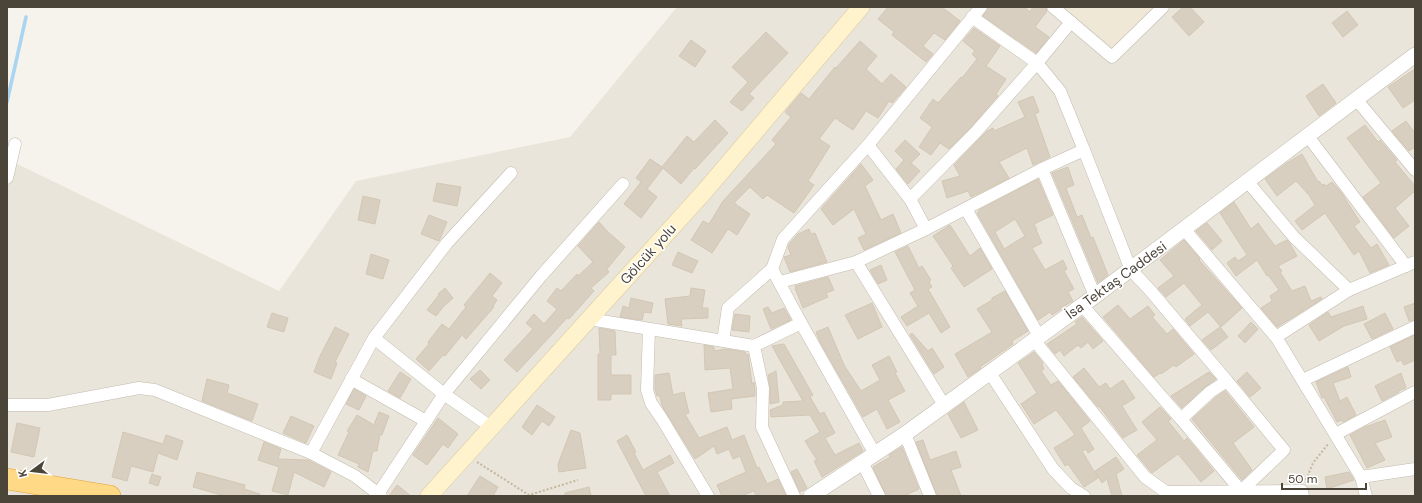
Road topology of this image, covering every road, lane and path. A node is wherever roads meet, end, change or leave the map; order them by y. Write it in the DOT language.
graph roads {
  1 [pos="861,7"];
  2 [pos="981,7"];
  3 [pos="1053,7"];
  4 [pos="1164,7"];
  5 [pos="972,17"];
  6 [pos="1071,22"];
  7 [pos="1415,55"];
  8 [pos="1037,63"];
  9 [pos="1356,99"];
  10 [pos="1307,136"];
  11 [pos="868,145"];
  12 [pos="12,147"];
  13 [pos="1084,150"];
  14 [pos="1042,169"];
  15 [pos="1415,170"];
  16 [pos="511,173"];
  17 [pos="7,178"];
  18 [pos="1247,181"];
  19 [pos="623,184"];
  20 [pos="910,199"];
  21 [pos="966,208"];
  22 [pos="926,229"];
  23 [pos="1184,229"];
  24 [pos="856,262"];
  25 [pos="1411,264"];
  26 [pos="772,269"];
  27 [pos="1131,270"];
  28 [pos="780,282"];
  29 [pos="1349,290"];
  30 [pos="1095,296"];
  31 [pos="1082,306"];
  32 [pos="589,319"];
  33 [pos="801,323"];
  34 [pos="1415,327"];
  35 [pos="649,329"];
  36 [pos="1276,337"];
  37 [pos="374,338"];
  38 [pos="1036,338"];
  39 [pos="723,341"];
  40 [pos="754,346"];
  41 [pos="990,372"];
  42 [pos="351,379"];
  43 [pos="1303,380"];
  44 [pos="1227,381"];
  45 [pos="1415,392"];
  46 [pos="444,394"];
  47 [pos="7,405"];
  48 [pos="944,405"];
  49 [pos="1181,419"];
  50 [pos="426,421"];
  51 [pos="491,427"];
  52 [pos="905,434"];
  53 [pos="1336,434"];
  54 [pos="311,453"];
  55 [pos="875,454"];
  56 [pos="466,455"];
  57 [pos="862,462"];
  58 [pos="1415,469"];
  59 [pos="1361,477"];
  60 [pos="7,479"];
  61 [pos="578,480"];
  62 [pos="1241,491"];
  63 [pos="1303,493"];
  64 [pos="1166,494"];
  65 [pos="380,495"];
  66 [pos="110,496"];
  67 [pos="429,496"];
  68 [pos="528,496"];
  69 [pos="708,496"];
  70 [pos="794,496"];
  71 [pos="811,496"];
  72 [pos="879,496"];
  73 [pos="930,496"];
  74 [pos="1084,496"];
  75 [pos="1366,496"];
  1 -- 32 [label="main road, Gölcük yolu"];
  2 -- 5 [label="street"];
  3 -- 6 [label="street"];
  4 -- 6 [label="street"];
  5 -- 8 [label="street"];
  5 -- 11 [label="street"];
  6 -- 8 [label="street"];
  7 -- 9 [label="street, İsa Tektaş Caddesi"];
  8 -- 13 [label="street"];
  8 -- 20 [label="street"];
  9 -- 10 [label="street, İsa Tektaş Caddesi"];
  9 -- 15 [label="street"];
  10 -- 18 [label="street, İsa Tektaş Caddesi"];
  10 -- 25 [label="street"];
  11 -- 20 [label="street"];
  11 -- 26 [label="street"];
  12 -- 17 [label="street"];
  13 -- 14 [label="street"];
  13 -- 27 [label="street"];
  14 -- 21 [label="street"];
  14 -- 30 [label="street"];
  16 -- 37 [label="street"];
  18 -- 23 [label="street, İsa Tektaş Caddesi"];
  18 -- 29 [label="street"];
  19 -- 46 [label="street"];
  20 -- 22 [label="street"];
  21 -- 22 [label="street"];
  21 -- 38 [label="street"];
  22 -- 24 [label="street"];
  23 -- 27 [label="street, İsa Tektaş Caddesi"];
  23 -- 36 [label="street"];
  24 -- 28 [label="street"];
  24 -- 48 [label="street"];
  25 -- 29 [label="street"];
  26 -- 28 [label="street"];
  26 -- 39 [label="street"];
  27 -- 30 [label="street, İsa Tektaş Caddesi"];
  27 -- 44 [label="street"];
  28 -- 33 [label="street"];
  29 -- 36 [label="street"];
  30 -- 31 [label="street, İsa Tektaş Caddesi"];
  31 -- 38 [label="street, İsa Tektaş Caddesi"];
  31 -- 49 [label="street"];
  32 -- 35 [label="street"];
  32 -- 51 [label="main road, Gölcük yolu"];
  33 -- 40 [label="street"];
  33 -- 55 [label="street"];
  34 -- 43 [label="street"];
  35 -- 39 [label="street"];
  35 -- 69 [label="street"];
  36 -- 43 [label="street"];
  37 -- 42 [label="street"];
  37 -- 46 [label="street"];
  38 -- 41 [label="street, İsa Tektaş Caddesi"];
  38 -- 64 [label="street"];
  39 -- 40 [label="street"];
  40 -- 70 [label="street"];
  41 -- 48 [label="street, İsa Tektaş Caddesi"];
  41 -- 74 [label="street"];
  42 -- 50 [label="street"];
  42 -- 54 [label="street"];
  43 -- 53 [label="street"];
  44 -- 49 [label="street"];
  44 -- 62 [label="street"];
  45 -- 53 [label="street"];
  46 -- 50 [label="street"];
  46 -- 51 [label="street"];
  47 -- 54 [label="street"];
  48 -- 52 [label="street, İsa Tektaş Caddesi"];
  49 -- 62 [label="street"];
  50 -- 65 [label="street"];
  51 -- 56 [label="main road, Gölcük yolu"];
  52 -- 55 [label="street, İsa Tektaş Caddesi"];
  52 -- 73 [label="street"];
  53 -- 59 [label="street"];
  53 -- 63 [label="path"];
  54 -- 65 [label="street"];
  55 -- 57 [label="street, İsa Tektaş Caddesi"];
  56 -- 67 [label="main road, Gölcük yolu"];
  56 -- 68 [label="path"];
  57 -- 71 [label="street, İsa Tektaş Caddesi"];
  57 -- 72 [label="street"];
  58 -- 59 [label="street"];
  59 -- 75 [label="street"];
  60 -- 66 [label="highway"];
  61 -- 68 [label="path"];
  62 -- 63 [label="street"];
  62 -- 64 [label="street"];
}
